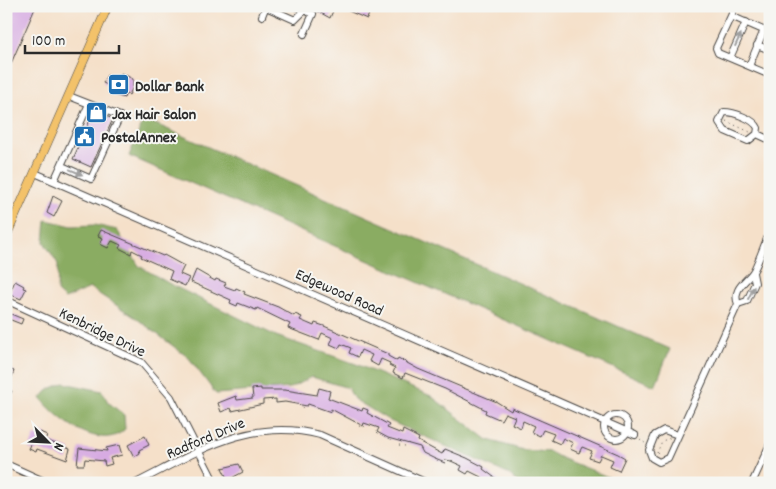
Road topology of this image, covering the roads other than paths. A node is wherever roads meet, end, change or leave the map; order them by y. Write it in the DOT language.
graph roads {
  1 [pos="108,6"];
  2 [pos="266,6"];
  3 [pos="295,6"];
  4 [pos="736,6"];
  5 [pos="305,10"];
  6 [pos="262,16"];
  7 [pos="731,16"];
  8 [pos="746,22"];
  9 [pos="767,31"];
  10 [pos="304,34"];
  11 [pos="758,45"];
  12 [pos="770,50"];
  13 [pos="730,58"];
  14 [pos="749,66"];
  15 [pos="770,75"];
  16 [pos="69,96"];
  17 [pos="88,104"];
  18 [pos="756,132"];
  19 [pos="770,140"];
  20 [pos="62,166"];
  21 [pos="35,173"];
  22 [pos="54,182"];
  23 [pos="770,232"];
  24 [pos="6,236"];
  25 [pos="753,273"];
  26 [pos="6,300"];
  27 [pos="738,304"];
  28 [pos="605,422"];
  29 [pos="628,432"];
  30 [pos="635,435"];
  31 [pos="678,435"];
  32 [pos="770,444"];
  33 [pos="199,452"];
  34 [pos="6,464"];
  35 [pos="48,483"];
  36 [pos="136,483"];
  37 [pos="215,483"];
  38 [pos="427,483"];
  39 [pos="752,483"];
  1 -- 16 [label="main road"];
  2 -- 5 [label="street"];
  2 -- 6 [label="street"];
  3 -- 5 [label="street"];
  4 -- 7 [label="street"];
  5 -- 10 [label="street"];
  7 -- 8 [label="street"];
  7 -- 13 [label="street"];
  8 -- 9 [label="street"];
  13 -- 8 [label="street, one-way"];
  9 -- 11 [label="street"];
  11 -- 12 [label="street"];
  11 -- 14 [label="street"];
  13 -- 14 [label="street"];
  14 -- 15 [label="street"];
  16 -- 17 [label="street"];
  16 -- 21 [label="main road"];
  17 -- 20 [label="street"];
  20 -- 17 [label="street, one-way"];
  18 -- 18 [label="street"];
  18 -- 19 [label="street"];
  20 -- 22 [label="street"];
  21 -- 22 [label="street, Edgewood Road"];
  21 -- 24 [label="main road"];
  22 -- 28 [label="street, Edgewood Road"];
  23 -- 25 [label="street"];
  25 -- 27 [label="street"];
  27 -- 25 [label="street, one-way"];
  26 -- 33 [label="street, Kenbridge Drive"];
  27 -- 31 [label="street"];
  28 -- 29 [label="street, Edgewood Road"];
  28 -- 29 [label="street"];
  28 -- 29 [label="street"];
  29 -- 30 [label="street, Edgewood Road"];
  31 -- 31 [label="street"];
  32 -- 39 [label="street"];
  33 -- 36 [label="street, Radford Drive"];
  33 -- 37 [label="street, Kenbridge Drive"];
  33 -- 38 [label="street, Radford Drive"];
  34 -- 35 [label="street"];
}
